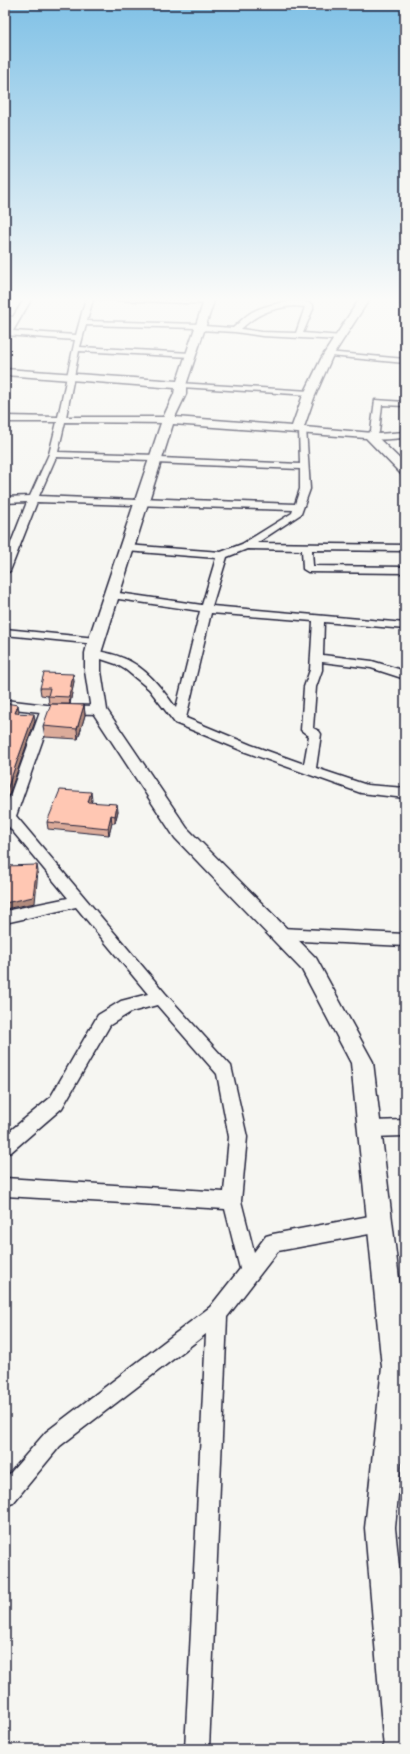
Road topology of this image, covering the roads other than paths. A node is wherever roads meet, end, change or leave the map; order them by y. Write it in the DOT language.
graph roads {
  1 [pos="60,380"];
  2 [pos="70,380"];
  3 [pos="183,380"];
  4 [pos="317,380"];
  5 [pos="180,389"];
  6 [pos="310,393"];
  7 [pos="405,404"];
  8 [pos="62,418"];
  9 [pos="5,420"];
  10 [pos="168,420"];
  11 [pos="300,430"];
  12 [pos="405,435"];
  13 [pos="371,436"];
  14 [pos="53,454"];
  15 [pos="155,459"];
  16 [pos="305,467"];
  17 [pos="405,471"];
  18 [pos="34,499"];
  19 [pos="5,500"];
  20 [pos="141,502"];
  21 [pos="298,507"];
  22 [pos="246,546"];
  23 [pos="307,546"];
  24 [pos="126,548"];
  25 [pos="405,548"];
  26 [pos="222,555"];
  27 [pos="405,570"];
  28 [pos="5,571"];
  29 [pos="112,595"];
  30 [pos="206,609"];
  31 [pos="319,619"];
  32 [pos="405,626"];
  33 [pos="5,632"];
  34 [pos="94,647"];
  35 [pos="317,658"];
  36 [pos="405,675"];
  37 [pos="5,704"];
  38 [pos="47,709"];
  39 [pos="99,710"];
  40 [pos="179,720"];
  41 [pos="309,770"];
  42 [pos="405,793"];
  43 [pos="7,817"];
  44 [pos="79,901"];
  45 [pos="5,917"];
  46 [pos="280,934"];
  47 [pos="405,940"];
  48 [pos="160,998"];
  49 [pos="405,1128"];
  50 [pos="371,1129"];
  51 [pos="5,1146"];
  52 [pos="5,1187"];
  53 [pos="232,1201"];
  54 [pos="380,1223"];
  55 [pos="250,1271"];
  56 [pos="217,1314"];
  57 [pos="400,1368"];
  58 [pos="5,1495"];
  59 [pos="198,1749"];
  60 [pos="401,1749"];
  1 -- 2 [label="street"];
  2 -- 5 [label="street"];
  2 -- 8 [label="street"];
  3 -- 5 [label="street"];
  4 -- 6 [label="street"];
  5 -- 6 [label="street"];
  5 -- 10 [label="street"];
  6 -- 11 [label="street"];
  7 -- 13 [label="street"];
  8 -- 9 [label="street"];
  8 -- 10 [label="street"];
  8 -- 14 [label="street"];
  10 -- 11 [label="street"];
  10 -- 15 [label="street"];
  11 -- 13 [label="street"];
  11 -- 16 [label="street"];
  12 -- 13 [label="street"];
  13 -- 17 [label="street"];
  14 -- 15 [label="street"];
  14 -- 18 [label="street"];
  15 -- 16 [label="street"];
  15 -- 20 [label="street"];
  16 -- 21 [label="street"];
  18 -- 19 [label="street"];
  18 -- 20 [label="street"];
  18 -- 28 [label="street"];
  20 -- 21 [label="street"];
  20 -- 24 [label="street"];
  21 -- 22 [label="street"];
  22 -- 23 [label="street"];
  22 -- 26 [label="street"];
  23 -- 25 [label="street"];
  23 -- 27 [label="street"];
  24 -- 26 [label="street"];
  24 -- 29 [label="street"];
  26 -- 30 [label="street"];
  29 -- 30 [label="street"];
  29 -- 34 [label="street"];
  30 -- 31 [label="street"];
  30 -- 40 [label="street"];
  31 -- 32 [label="street"];
  31 -- 35 [label="street"];
  33 -- 34 [label="street"];
  34 -- 39 [label="street"];
  34 -- 40 [label="street"];
  35 -- 36 [label="street"];
  35 -- 41 [label="street"];
  37 -- 38 [label="street"];
  38 -- 39 [label="street"];
  38 -- 43 [label="street"];
  39 -- 46 [label="street"];
  40 -- 41 [label="street"];
  41 -- 42 [label="street"];
  43 -- 44 [label="street"];
  44 -- 45 [label="street"];
  44 -- 48 [label="street"];
  46 -- 47 [label="street"];
  46 -- 50 [label="street"];
  48 -- 51 [label="street"];
  48 -- 53 [label="street"];
  49 -- 50 [label="street"];
  50 -- 54 [label="street"];
  52 -- 53 [label="street"];
  53 -- 55 [label="street"];
  54 -- 55 [label="street"];
  54 -- 57 [label="street"];
  55 -- 56 [label="street"];
  56 -- 58 [label="street"];
  56 -- 59 [label="street"];
  57 -- 60 [label="street"];
}
